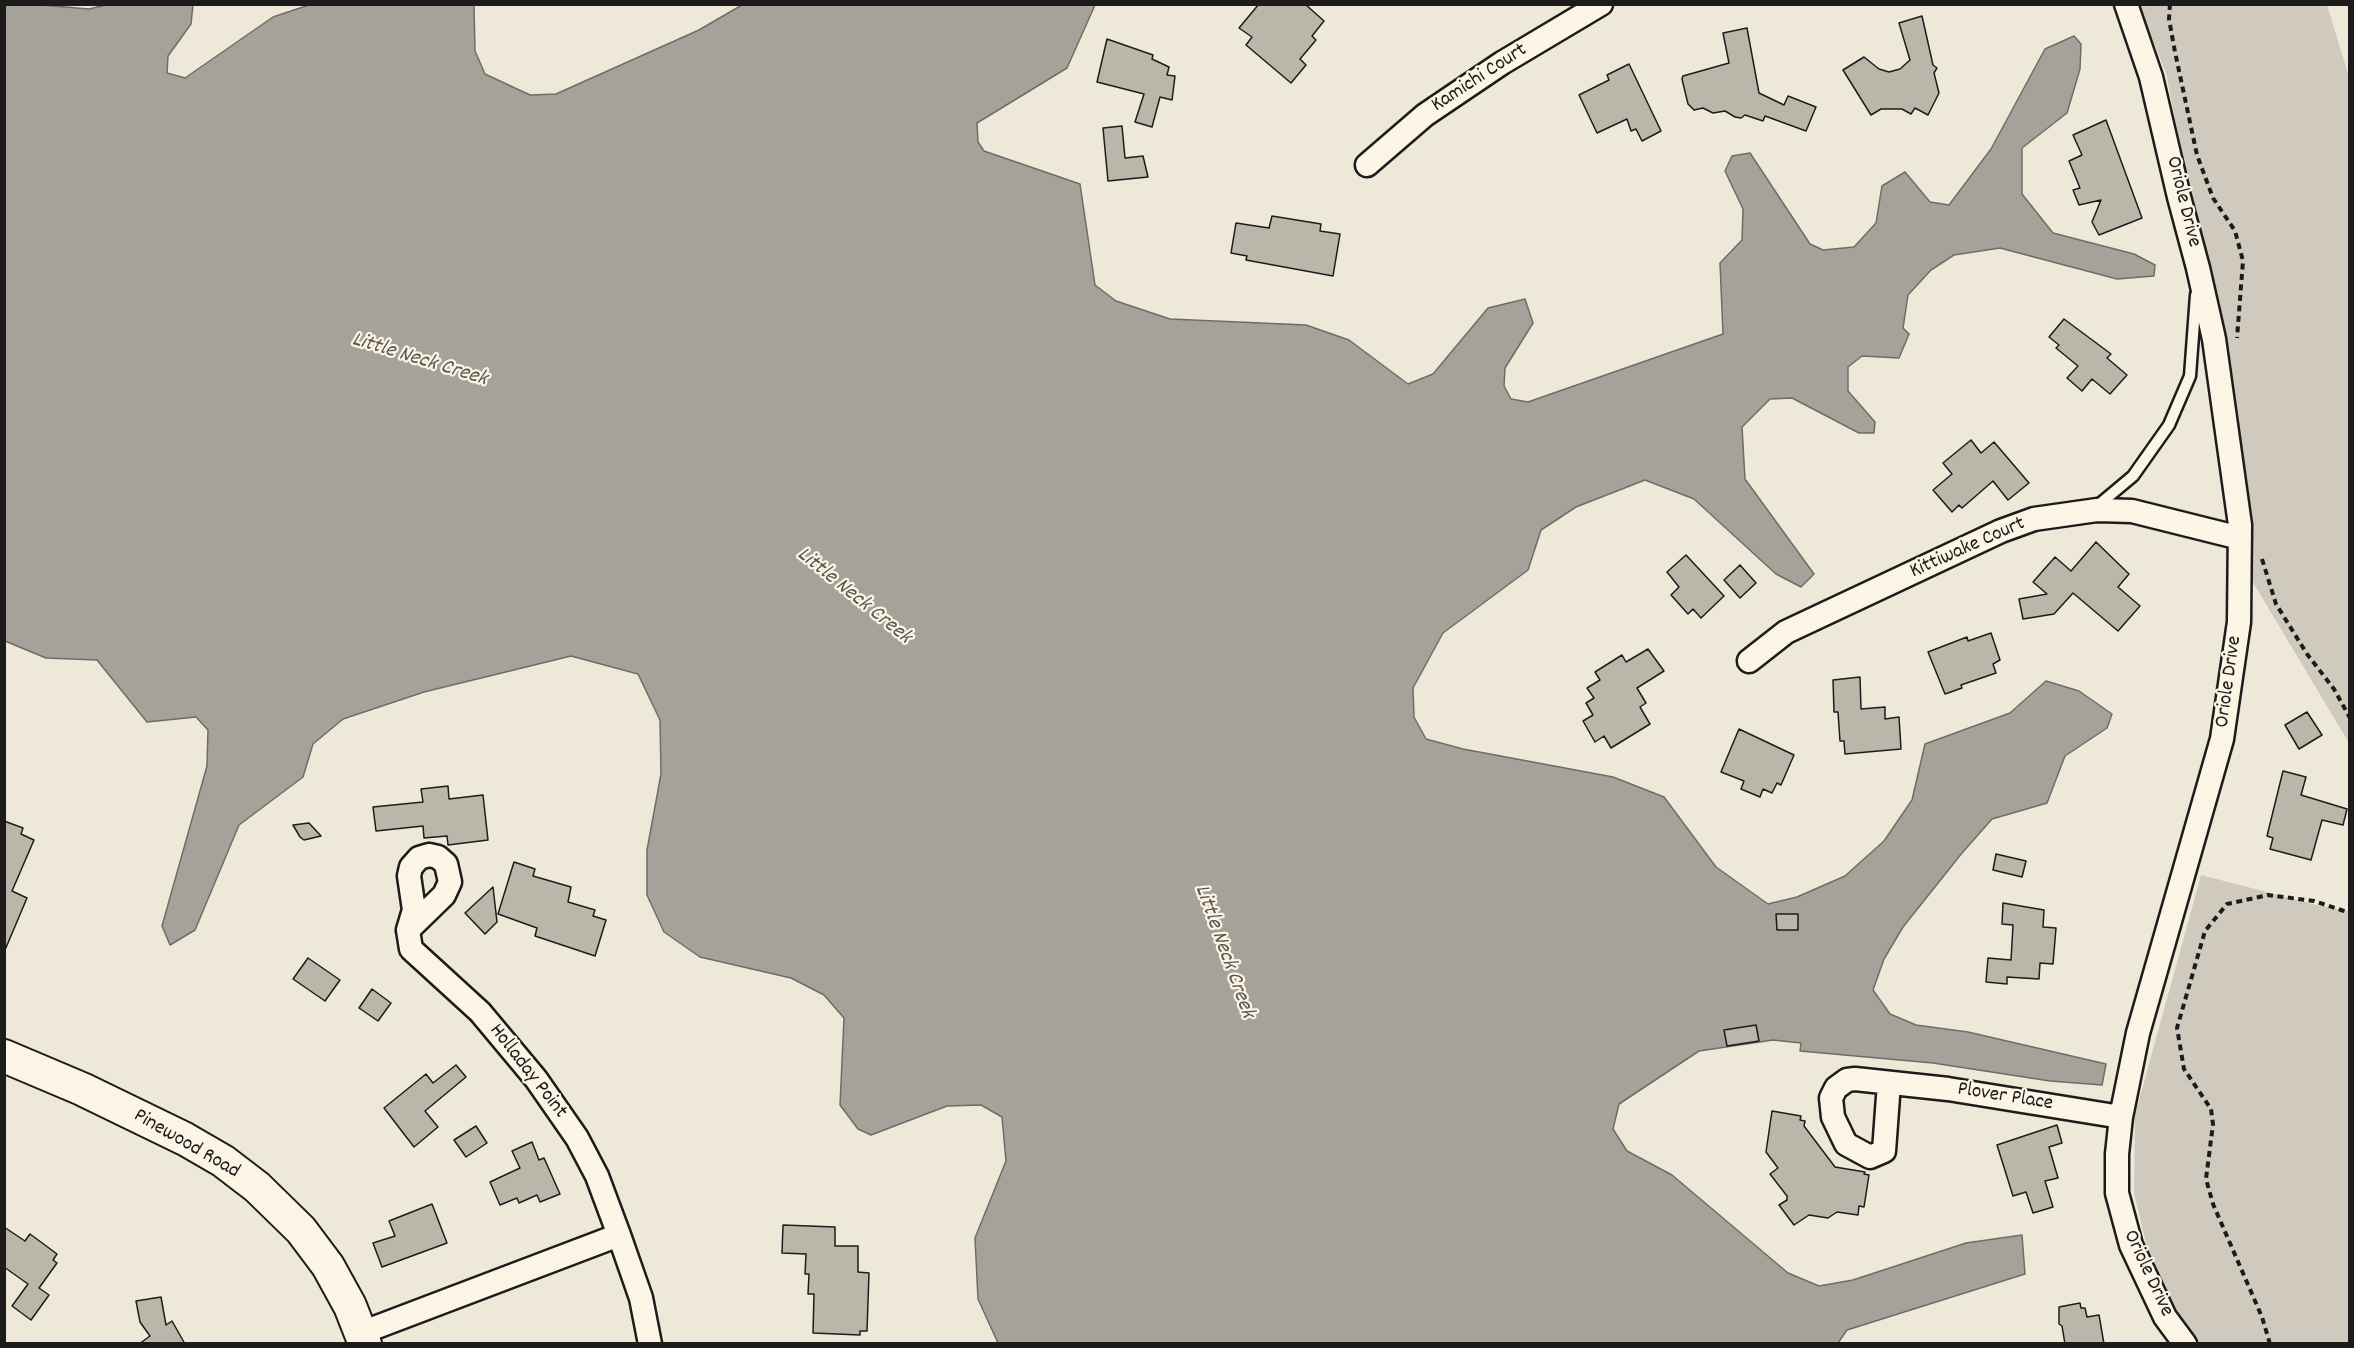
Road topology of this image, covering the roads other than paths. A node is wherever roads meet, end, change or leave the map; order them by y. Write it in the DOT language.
graph roads {
  1 [pos="1601,4"];
  2 [pos="2126,4"];
  3 [pos="1367,165"];
  4 [pos="2199,267"];
  5 [pos="2091,511"];
  6 [pos="2240,538"];
  7 [pos="1749,660"];
  8 [pos="408,930"];
  9 [pos="4,1056"];
  10 [pos="1889,1083"];
  11 [pos="2121,1117"];
  12 [pos="619,1235"];
  13 [pos="363,1338"];
  14 [pos="650,1344"];
  15 [pos="2185,1344"];
  1 -- 3 [label="street, Kamichi Court"];
  2 -- 4 [label="street, Oriole Drive"];
  4 -- 5 [label="lane"];
  4 -- 6 [label="street, Oriole Drive"];
  5 -- 6 [label="street, Kittiwake Court"];
  5 -- 7 [label="street, Kittiwake Court"];
  6 -- 11 [label="street, Oriole Drive"];
  8 -- 12 [label="street, Holladay Point"];
  9 -- 13 [label="street, Pinewood Road"];
  10 -- 11 [label="street, Plover Place"];
  11 -- 15 [label="street, Oriole Drive"];
  12 -- 13 [label="street"];
  12 -- 14 [label="street, Holladay Point"];
}
